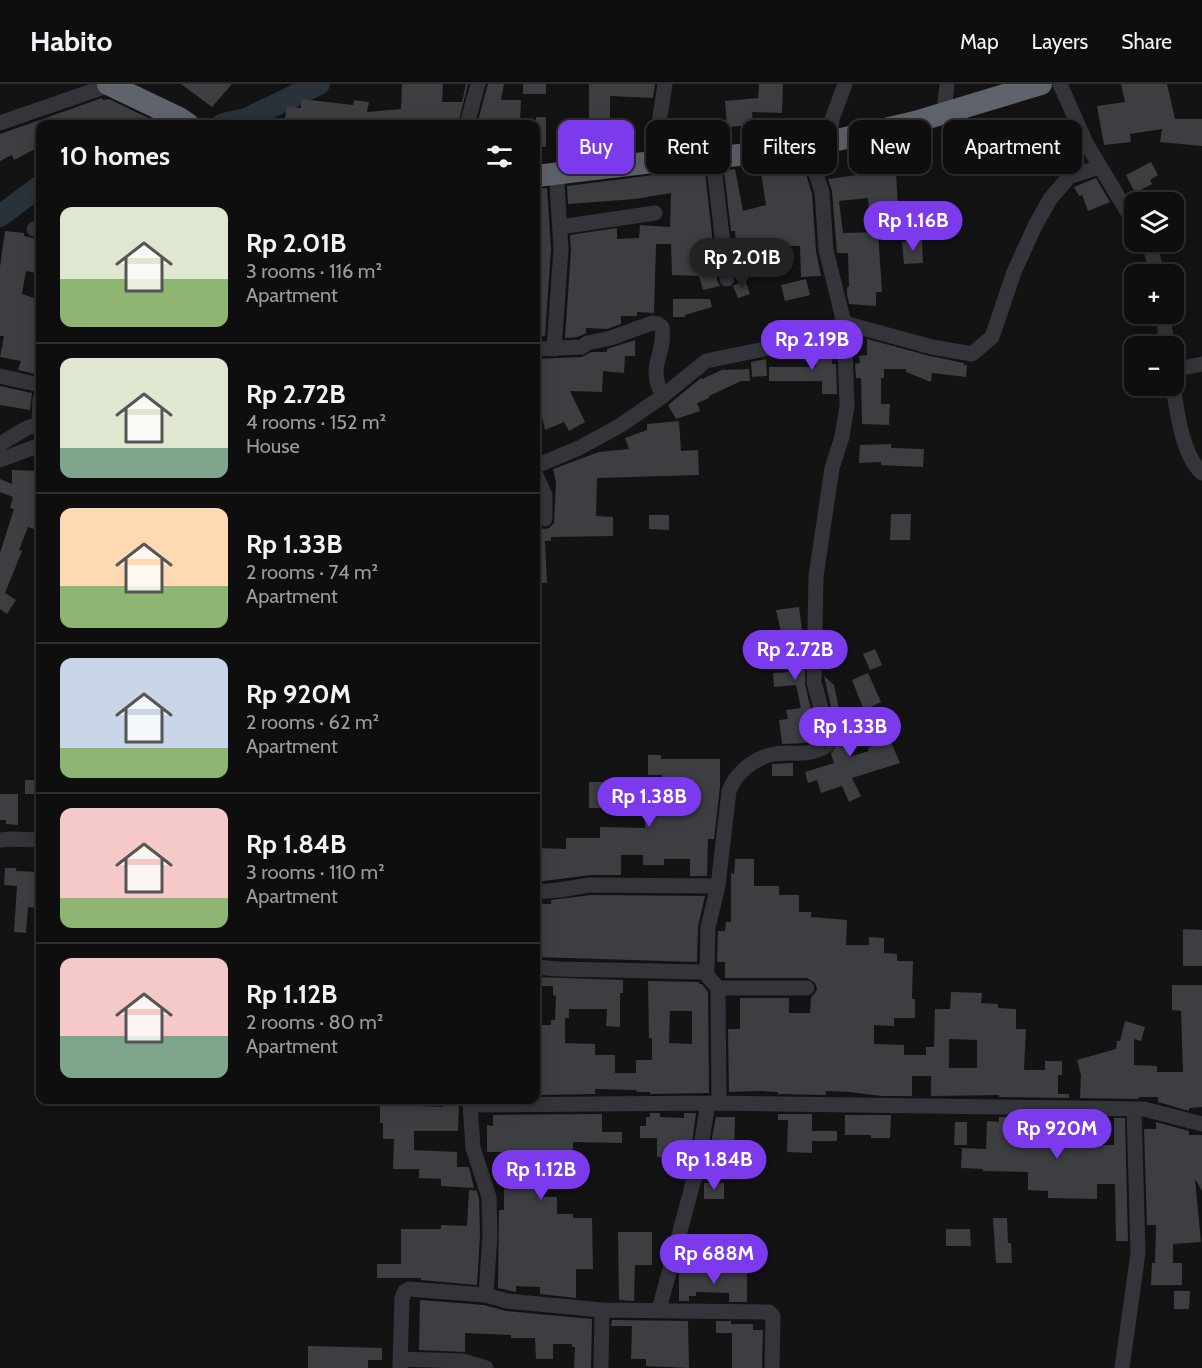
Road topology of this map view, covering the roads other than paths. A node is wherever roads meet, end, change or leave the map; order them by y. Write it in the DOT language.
graph roads {
  1 [pos="478,84"];
  2 [pos="665,84"];
  3 [pos="844,84"];
  4 [pos="946,84"];
  5 [pos="1041,84"];
  6 [pos="1060,84"];
  7 [pos="109,85"];
  8 [pos="944,113"];
  9 [pos="181,120"];
  10 [pos="468,120"];
  11 [pos="659,120"];
  12 [pos="832,120"];
  13 [pos="0,123"];
  14 [pos="837,141"];
  15 [pos="1099,167"];
  16 [pos="558,173"];
  17 [pos="559,174"];
  18 [pos="715,174"];
  19 [pos="816,174"];
  20 [pos="540,175"];
  21 [pos="1124,207"];
  22 [pos="656,213"];
  23 [pos="560,227"];
  24 [pos="727,279"];
  25 [pos="844,323"];
  26 [pos="540,349"];
  27 [pos="554,349"];
  28 [pos="1202,364"];
  29 [pos="1184,368"];
  30 [pos="0,376"];
  31 [pos="36,384"];
  32 [pos="663,396"];
  33 [pos="1175,396"];
  34 [pos="36,425"];
  35 [pos="1,444"];
  36 [pos="36,447"];
  37 [pos="20,453"];
  38 [pos="0,460"];
  39 [pos="540,464"];
  40 [pos="1202,473"];
  41 [pos="540,483"];
  42 [pos="545,519"];
  43 [pos="0,840"];
  44 [pos="36,840"];
  45 [pos="718,886"];
  46 [pos="540,892"];
  47 [pos="540,967"];
  48 [pos="707,973"];
  49 [pos="718,988"];
  50 [pos="807,988"];
  51 [pos="540,1102"];
  52 [pos="713,1103"];
  53 [pos="470,1104"];
  54 [pos="1134,1109"];
  55 [pos="1202,1124"];
  56 [pos="486,1295"];
  57 [pos="602,1310"];
  58 [pos="659,1310"];
  59 [pos="400,1364"];
  60 [pos="486,1368"];
  61 [pos="601,1368"];
  62 [pos="772,1368"];
  63 [pos="1122,1368"];
  1 -- 10 [label="street"];
  2 -- 11 [label="street"];
  3 -- 12 [label="street"];
  4 -- 8 [label="street"];
  5 -- 8 [label="highway"];
  6 -- 15 [label="street"];
  7 -- 9 [label="highway"];
  7 -- 13 [label="street"];
  8 -- 14 [label="highway"];
  15 -- 21 [label="street"];
  15 -- 25 [label="street"];
  16 -- 20 [label="highway"];
  17 -- 23 [label="street"];
  18 -- 24 [label="street"];
  19 -- 25 [label="street"];
  22 -- 23 [label="street"];
  23 -- 27 [label="street"];
  25 -- 32 [label="street"];
  25 -- 45 [label="street"];
  26 -- 27 [label="street"];
  27 -- 32 [label="street"];
  28 -- 29 [label="street"];
  30 -- 31 [label="street"];
  32 -- 39 [label="street"];
  33 -- 40 [label="street"];
  34 -- 35 [label="street"];
  35 -- 37 [label="street"];
  36 -- 37 [label="street"];
  37 -- 38 [label="street"];
  41 -- 42 [label="street"];
  43 -- 44 [label="street"];
  45 -- 46 [label="street"];
  45 -- 48 [label="street"];
  47 -- 48 [label="street"];
  48 -- 49 [label="street"];
  49 -- 50 [label="street"];
  49 -- 52 [label="street"];
  51 -- 52 [label="street"];
  52 -- 54 [label="street"];
  52 -- 58 [label="street"];
  53 -- 56 [label="street"];
  54 -- 55 [label="street"];
  54 -- 63 [label="street"];
  56 -- 57 [label="street"];
  56 -- 59 [label="street"];
  57 -- 58 [label="street"];
  57 -- 61 [label="street"];
  58 -- 62 [label="street"];
  59 -- 60 [label="street"];
}
